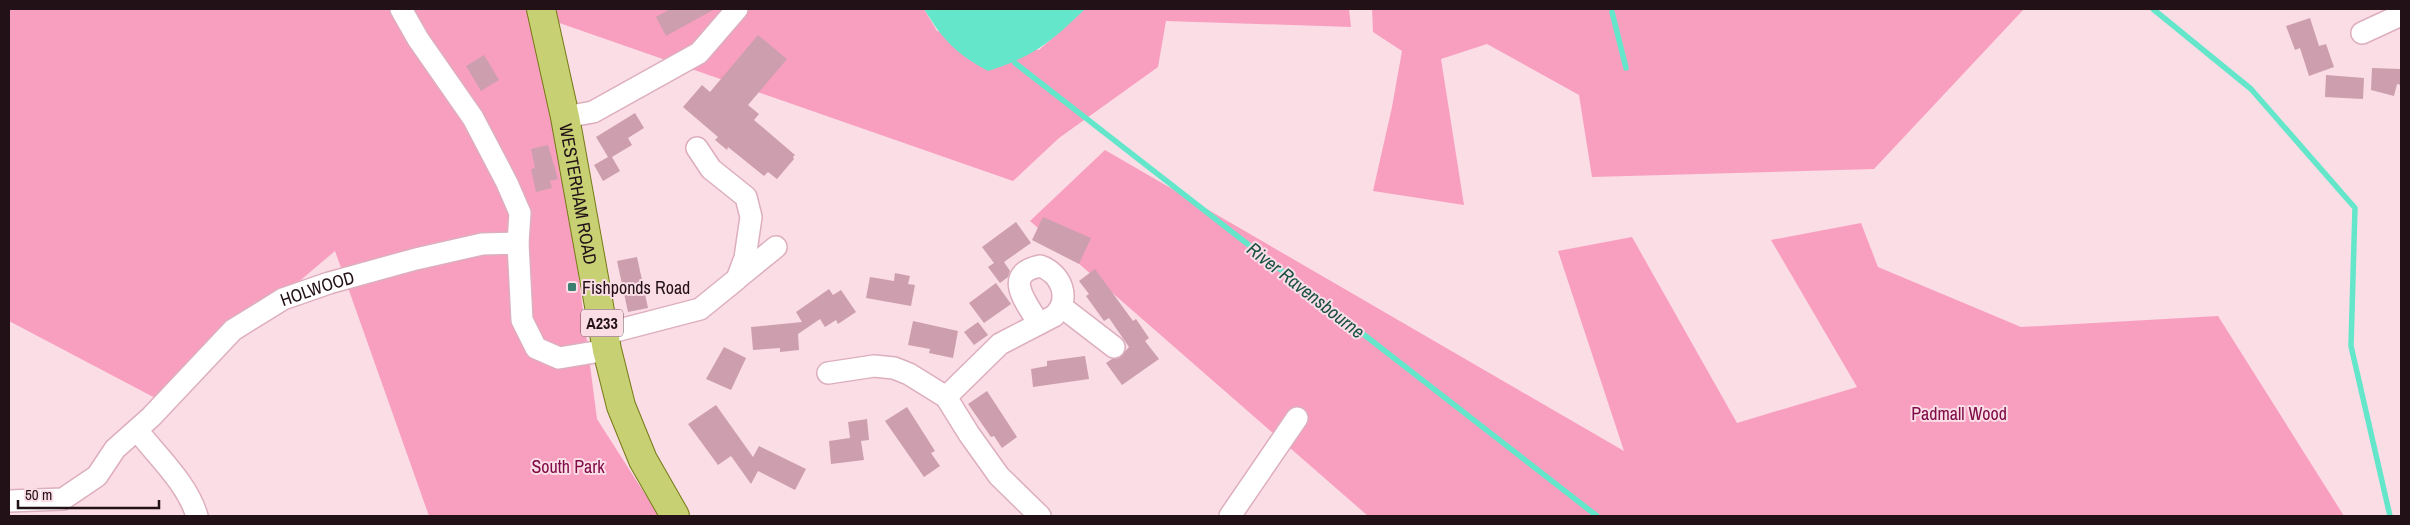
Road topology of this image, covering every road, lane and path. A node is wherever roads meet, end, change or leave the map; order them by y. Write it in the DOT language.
graph roads {
  1 [pos="401,9"];
  2 [pos="541,9"];
  3 [pos="737,9"];
  4 [pos="2401,15"];
  5 [pos="2362,33"];
  6 [pos="566,117"];
  7 [pos="698,148"];
  8 [pos="518,243"];
  9 [pos="776,247"];
  10 [pos="737,279"];
  11 [pos="606,342"];
  12 [pos="1114,347"];
  13 [pos="828,373"];
  14 [pos="946,397"];
  15 [pos="1296,418"];
  16 [pos="136,430"];
  17 [pos="9,502"];
  18 [pos="1027,513"];
  19 [pos="197,516"];
  20 [pos="675,516"];
  21 [pos="1230,516"];
  1 -- 8 [label="street"];
  2 -- 6 [label="main road, WESTERHAM ROAD / A233"];
  3 -- 6 [label="street"];
  4 -- 5 [label="street"];
  6 -- 11 [label="main road, WESTERHAM ROAD / A233"];
  7 -- 10 [label="street"];
  8 -- 11 [label="street"];
  8 -- 16 [label="street, HOLWOOD"];
  9 -- 10 [label="street"];
  10 -- 11 [label="street"];
  11 -- 20 [label="main road, WESTERHAM ROAD / A233"];
  12 -- 14 [label="street"];
  13 -- 14 [label="street"];
  14 -- 18 [label="street"];
  15 -- 21 [label="street"];
  16 -- 17 [label="street, HOLWOOD"];
  16 -- 19 [label="street"];
}
